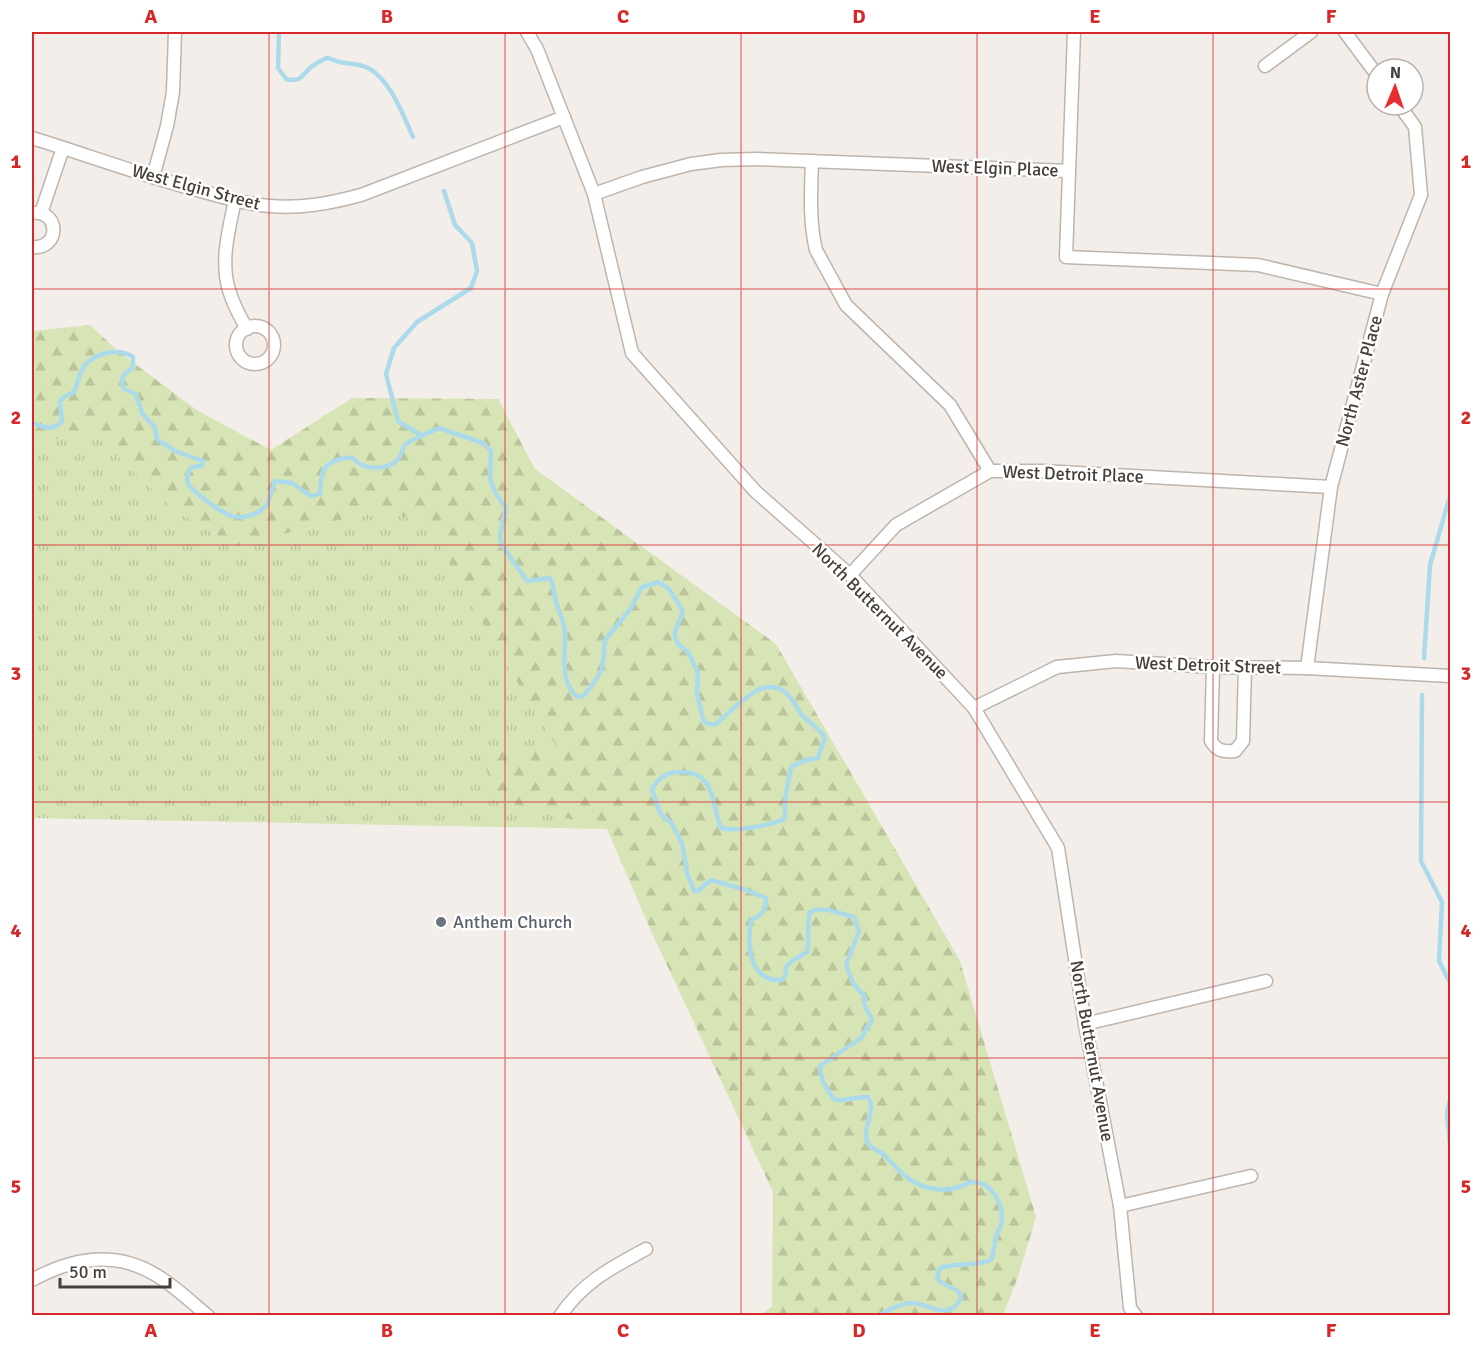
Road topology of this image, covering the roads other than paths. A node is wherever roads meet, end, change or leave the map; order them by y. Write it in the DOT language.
graph roads {
  1 [pos="175,32"];
  2 [pos="527,32"];
  3 [pos="1074,32"];
  4 [pos="1311,32"];
  5 [pos="1345,32"];
  6 [pos="1365,59"];
  7 [pos="1265,66"];
  8 [pos="564,117"];
  9 [pos="1407,117"];
  10 [pos="32,138"];
  11 [pos="63,148"];
  12 [pos="812,161"];
  13 [pos="1069,171"];
  14 [pos="153,177"];
  15 [pos="594,194"];
  16 [pos="234,200"];
  17 [pos="36,213"];
  18 [pos="32,247"];
  19 [pos="1382,294"];
  20 [pos="247,329"];
  21 [pos="990,471"];
  22 [pos="1331,487"];
  23 [pos="850,575"];
  24 [pos="1213,667"];
  25 [pos="1245,667"];
  26 [pos="1307,668"];
  27 [pos="1450,676"];
  28 [pos="974,708"];
  29 [pos="1266,981"];
  30 [pos="1085,1024"];
  31 [pos="1251,1176"];
  32 [pos="1120,1206"];
  33 [pos="646,1249"];
  34 [pos="32,1280"];
  35 [pos="208,1316"];
  36 [pos="560,1316"];
  37 [pos="1136,1316"];
  1 -- 14 [label="street"];
  2 -- 8 [label="street, North Butternut Avenue"];
  3 -- 13 [label="street"];
  4 -- 7 [label="street"];
  5 -- 6 [label="street"];
  8 -- 15 [label="street, North Butternut Avenue"];
  8 -- 16 [label="street, West Elgin Street"];
  9 -- 19 [label="street, North Aster Place"];
  10 -- 11 [label="street, West Elgin Street"];
  11 -- 14 [label="street, West Elgin Street"];
  11 -- 17 [label="street"];
  12 -- 13 [label="street, West Elgin Place"];
  12 -- 15 [label="street, West Elgin Place"];
  12 -- 21 [label="street"];
  13 -- 19 [label="street, West Elgin Place"];
  14 -- 16 [label="street, West Elgin Street"];
  15 -- 23 [label="street, North Butternut Avenue"];
  16 -- 20 [label="street"];
  17 -- 18 [label="street"];
  19 -- 22 [label="street, North Aster Place"];
  21 -- 22 [label="street, West Detroit Place"];
  21 -- 23 [label="street, West Detroit Place"];
  22 -- 26 [label="street, North Aster Place"];
  23 -- 28 [label="street, North Butternut Avenue"];
  24 -- 25 [label="street, West Detroit Street"];
  24 -- 25 [label="street"];
  24 -- 28 [label="street, West Detroit Street"];
  25 -- 26 [label="street, West Detroit Street"];
  26 -- 27 [label="street, West Detroit Street"];
  28 -- 30 [label="street, North Butternut Avenue"];
  29 -- 30 [label="street"];
  30 -- 32 [label="street, North Butternut Avenue"];
  31 -- 32 [label="street"];
  32 -- 37 [label="street, North Butternut Avenue"];
  33 -- 36 [label="street"];
  34 -- 35 [label="street"];
}
